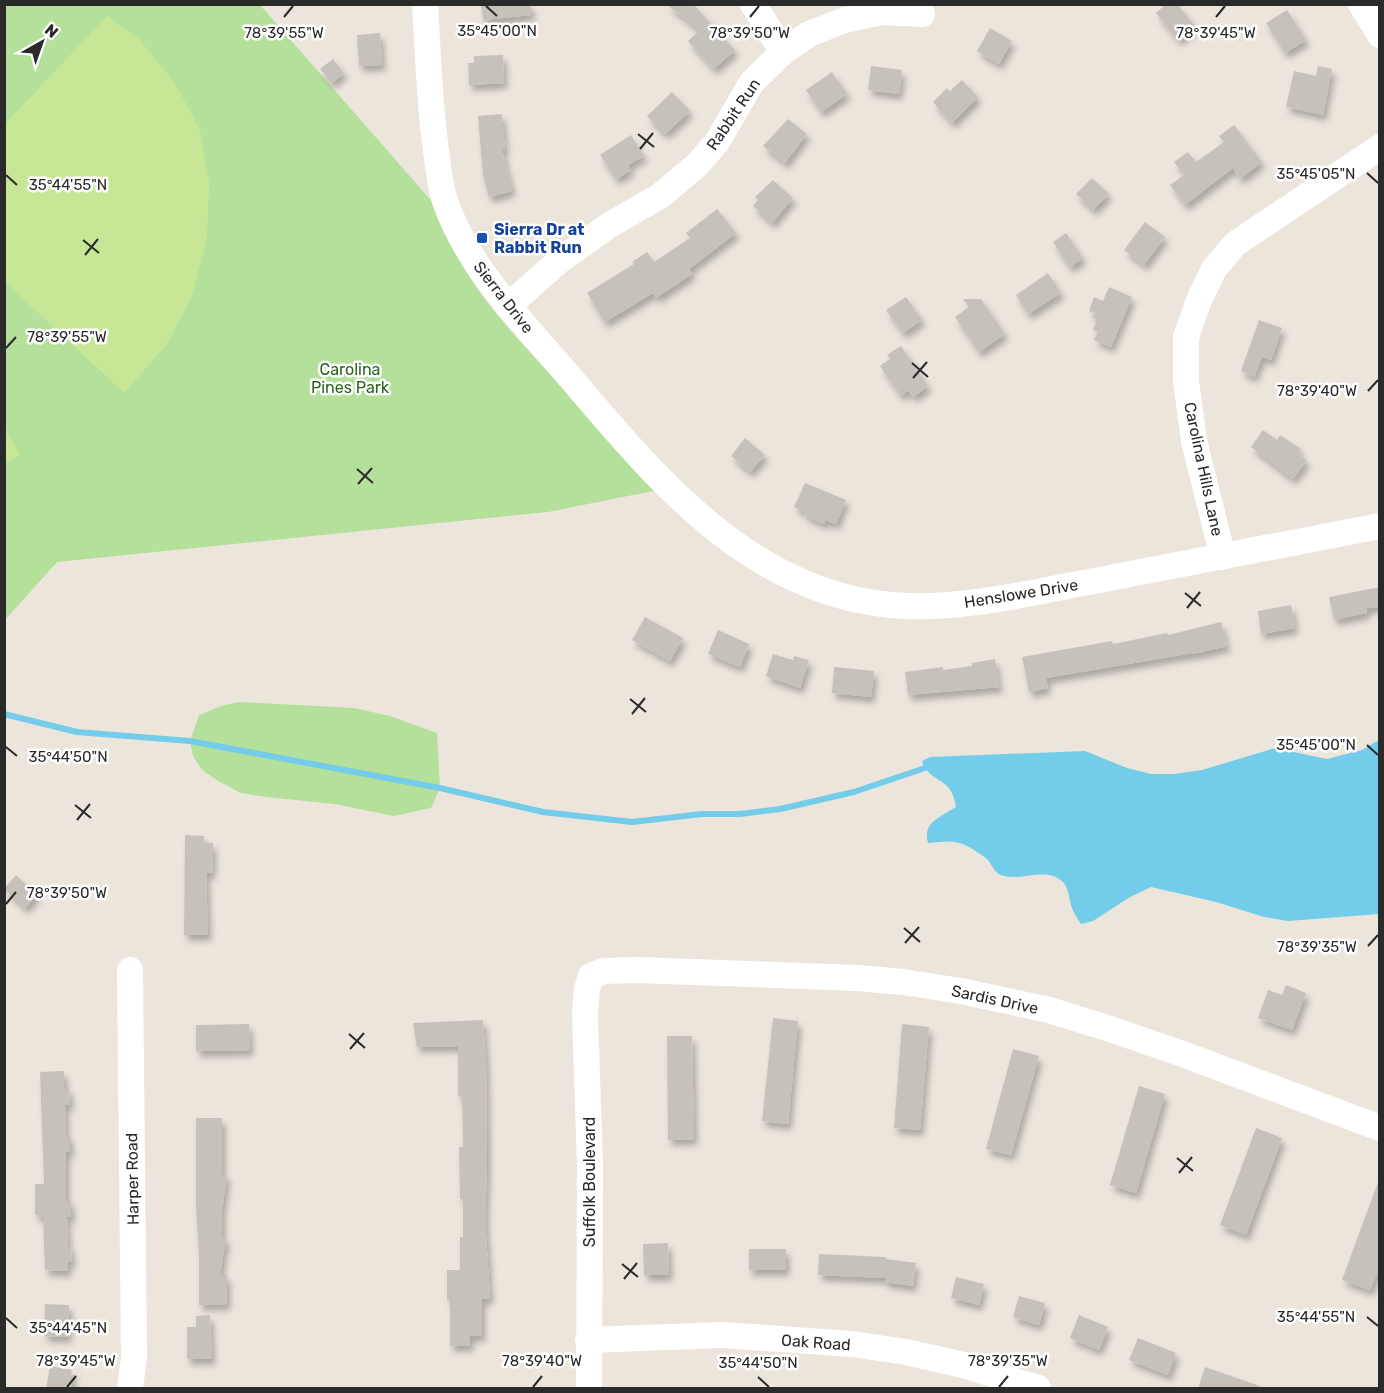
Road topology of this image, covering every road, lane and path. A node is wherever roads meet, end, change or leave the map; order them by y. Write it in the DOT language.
graph roads {
  1 [pos="425,4"];
  2 [pos="753,4"];
  3 [pos="1361,4"];
  4 [pos="922,14"];
  5 [pos="1380,35"];
  6 [pos="783,52"];
  7 [pos="1380,147"];
  8 [pos="508,306"];
  9 [pos="685,504"];
  10 [pos="1380,526"];
  11 [pos="1223,557"];
  12 [pos="130,970"];
  13 [pos="591,976"];
  14 [pos="1380,1128"];
  15 [pos="588,1340"];
  16 [pos="130,1389"];
  17 [pos="589,1389"];
  18 [pos="1038,1389"];
  1 -- 8 [label="street, Sierra Drive"];
  2 -- 6 [label="street"];
  3 -- 5 [label="street"];
  4 -- 6 [label="street, Rabbit Run"];
  6 -- 8 [label="street, Rabbit Run"];
  7 -- 11 [label="street, Carolina Hills Lane"];
  8 -- 9 [label="street, Sierra Drive"];
  9 -- 11 [label="street, Henslowe Drive"];
  10 -- 11 [label="street, Henslowe Drive"];
  12 -- 16 [label="street, Harper Road"];
  13 -- 14 [label="street, Sardis Drive"];
  13 -- 15 [label="street, Suffolk Boulevard"];
  15 -- 17 [label="street, Suffolk Boulevard"];
  15 -- 18 [label="street, Oak Road"];
}
